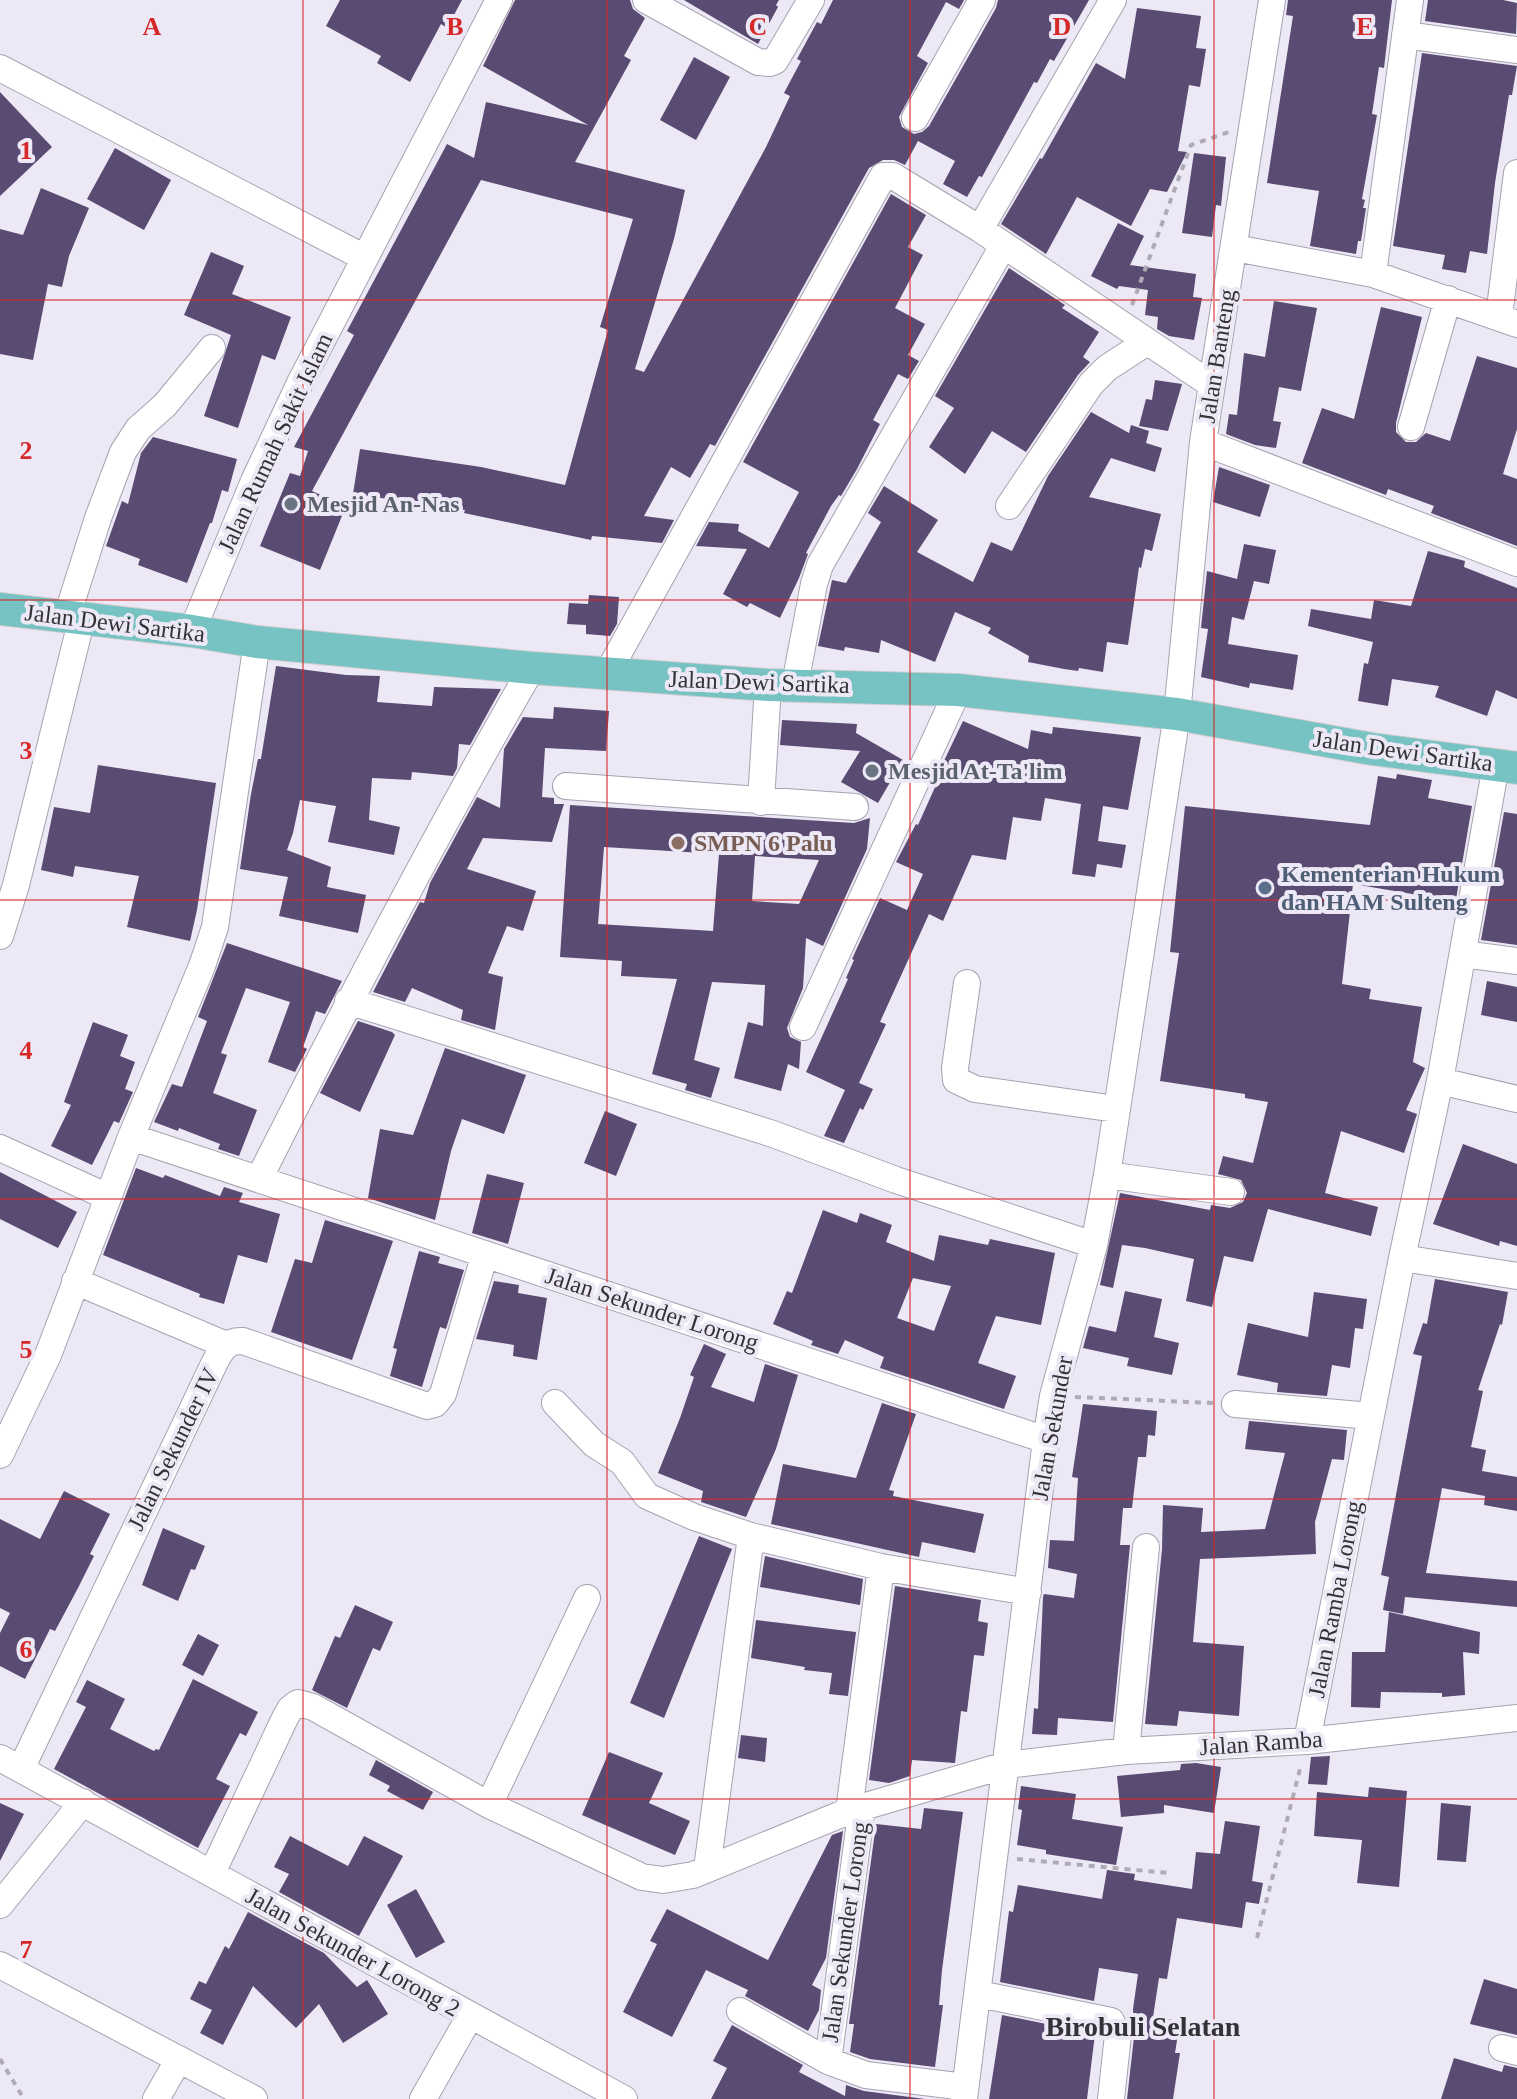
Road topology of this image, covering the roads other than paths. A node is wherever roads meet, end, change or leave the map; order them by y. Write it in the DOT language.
graph roads {
  1 [pos="499,0"];
  2 [pos="646,0"];
  3 [pos="811,0"];
  4 [pos="982,0"];
  5 [pos="1113,0"];
  6 [pos="1272,0"];
  7 [pos="1410,0"];
  8 [pos="1405,35"];
  9 [pos="1517,50"];
  10 [pos="0,68"];
  11 [pos="915,118"];
  12 [pos="1517,173"];
  13 [pos="980,229"];
  14 [pos="1003,246"];
  15 [pos="1235,248"];
  16 [pos="365,258"];
  17 [pos="1373,274"];
  18 [pos="1448,299"];
  19 [pos="1508,320"];
  20 [pos="1147,342"];
  21 [pos="212,348"];
  22 [pos="1212,385"];
  23 [pos="1411,427"];
  24 [pos="1203,442"];
  25 [pos="1009,506"];
  26 [pos="1517,563"];
  27 [pos="0,609"];
  28 [pos="75,617"];
  29 [pos="192,631"];
  30 [pos="257,642"];
  31 [pos="532,668"];
  32 [pos="607,674"];
  33 [pos="782,684"];
  34 [pos="958,690"];
  35 [pos="1177,714"];
  36 [pos="1507,766"];
  37 [pos="566,786"];
  38 [pos="761,802"];
  39 [pos="855,807"];
  40 [pos="0,936"];
  41 [pos="1463,954"];
  42 [pos="1517,961"];
  43 [pos="967,983"];
  44 [pos="348,1001"];
  45 [pos="803,1027"];
  46 [pos="1440,1081"];
  47 [pos="1517,1099"];
  48 [pos="1116,1109"];
  49 [pos="131,1137"];
  50 [pos="0,1148"];
  51 [pos="1107,1175"];
  52 [pos="259,1179"];
  53 [pos="1231,1192"];
  54 [pos="108,1197"];
  55 [pos="1094,1245"];
  56 [pos="485,1254"];
  57 [pos="1402,1258"];
  58 [pos="1517,1276"];
  59 [pos="75,1281"];
  60 [pos="226,1345"];
  61 [pos="555,1403"];
  62 [pos="1235,1404"];
  63 [pos="1371,1416"];
  64 [pos="1046,1440"];
  65 [pos="0,1455"];
  66 [pos="751,1536"];
  67 [pos="1146,1547"];
  68 [pos="881,1567"];
  69 [pos="1028,1592"];
  70 [pos="587,1598"];
  71 [pos="1517,1718"];
  72 [pos="1307,1741"];
  73 [pos="1126,1751"];
  74 [pos="10,1763"];
  75 [pos="1006,1765"];
  76 [pos="83,1802"];
  77 [pos="489,1805"];
  78 [pos="855,1809"];
  79 [pos="707,1869"];
  80 [pos="212,1873"];
  81 [pos="0,1905"];
  82 [pos="0,1965"];
  83 [pos="979,1994"];
  84 [pos="740,2011"];
  85 [pos="470,2016"];
  86 [pos="179,2059"];
  87 [pos="828,2061"];
  88 [pos="965,2093"];
  89 [pos="156,2099"];
  90 [pos="254,2099"];
  91 [pos="423,2099"];
  92 [pos="624,2099"];
  93 [pos="1111,2099"];
  1 -- 16 [label="street, Jalan Rumah Sakit Islam"];
  2 -- 3 [label="street"];
  4 -- 11 [label="street"];
  5 -- 13 [label="street"];
  6 -- 15 [label="street, Jalan Banteng"];
  7 -- 8 [label="street"];
  8 -- 9 [label="street"];
  8 -- 17 [label="street"];
  10 -- 16 [label="street"];
  12 -- 19 [label="street"];
  13 -- 14 [label="street"];
  13 -- 32 [label="street"];
  14 -- 20 [label="street"];
  14 -- 33 [label="street"];
  15 -- 17 [label="street"];
  15 -- 22 [label="street, Jalan Banteng"];
  16 -- 29 [label="street, Jalan Rumah Sakit Islam"];
  17 -- 18 [label="street"];
  18 -- 19 [label="street"];
  18 -- 23 [label="street"];
  20 -- 22 [label="street"];
  20 -- 25 [label="street"];
  21 -- 28 [label="street"];
  22 -- 24 [label="street, Jalan Banteng"];
  24 -- 26 [label="street"];
  24 -- 35 [label="street, Jalan Banteng"];
  27 -- 28 [label="main road, Jalan Dewi Sartika"];
  28 -- 29 [label="main road, Jalan Dewi Sartika"];
  28 -- 40 [label="street"];
  29 -- 30 [label="main road, Jalan Dewi Sartika"];
  30 -- 31 [label="main road, Jalan Dewi Sartika"];
  30 -- 49 [label="street"];
  31 -- 32 [label="main road, Jalan Dewi Sartika"];
  31 -- 44 [label="street"];
  32 -- 33 [label="main road, Jalan Dewi Sartika"];
  33 -- 34 [label="main road, Jalan Dewi Sartika"];
  33 -- 38 [label="street"];
  34 -- 35 [label="main road, Jalan Dewi Sartika"];
  34 -- 45 [label="street"];
  35 -- 36 [label="main road, Jalan Dewi Sartika"];
  35 -- 48 [label="street, Jalan Sekunder"];
  36 -- 41 [label="street, Jalan Ramba Lorong"];
  37 -- 38 [label="street"];
  38 -- 39 [label="street"];
  41 -- 42 [label="street"];
  41 -- 46 [label="street, Jalan Ramba Lorong"];
  43 -- 48 [label="street"];
  44 -- 52 [label="street"];
  44 -- 55 [label="street"];
  46 -- 47 [label="street"];
  46 -- 57 [label="street, Jalan Ramba Lorong"];
  48 -- 51 [label="street, Jalan Sekunder"];
  49 -- 52 [label="street, Jalan Sekunder Lorong"];
  49 -- 54 [label="street"];
  50 -- 54 [label="street"];
  51 -- 53 [label="street"];
  51 -- 55 [label="street, Jalan Sekunder"];
  52 -- 56 [label="street, Jalan Sekunder Lorong"];
  54 -- 59 [label="street"];
  55 -- 64 [label="street, Jalan Sekunder"];
  56 -- 60 [label="street, Jalan Sekunder IV"];
  56 -- 64 [label="street, Jalan Sekunder Lorong"];
  57 -- 58 [label="street"];
  57 -- 63 [label="street, Jalan Ramba Lorong"];
  59 -- 60 [label="street"];
  59 -- 65 [label="street"];
  60 -- 74 [label="street, Jalan Sekunder IV"];
  61 -- 66 [label="street"];
  62 -- 63 [label="street"];
  63 -- 72 [label="street, Jalan Ramba Lorong"];
  64 -- 69 [label="street, Jalan Sekunder"];
  66 -- 68 [label="street"];
  66 -- 79 [label="street"];
  67 -- 73 [label="street"];
  68 -- 69 [label="street"];
  68 -- 78 [label="street, Jalan Sekunder Lorong"];
  69 -- 75 [label="street, Jalan Sekunder"];
  70 -- 77 [label="street"];
  71 -- 72 [label="street, Jalan Ramba"];
  72 -- 73 [label="street, Jalan Ramba"];
  73 -- 75 [label="street, Jalan Ramba"];
  74 -- 76 [label="street, Jalan Sekunder Lorong 2"];
  75 -- 78 [label="street, Jalan Sekunder Lorong"];
  75 -- 83 [label="street, Jalan Sekunder"];
  76 -- 80 [label="street, Jalan Sekunder Lorong 2"];
  76 -- 81 [label="street"];
  77 -- 79 [label="street, Jalan Sekunder Lorong"];
  77 -- 80 [label="street, Jalan Sekunder Lorong"];
  78 -- 79 [label="street, Jalan Sekunder Lorong"];
  78 -- 87 [label="street, Jalan Sekunder Lorong"];
  80 -- 85 [label="street, Jalan Sekunder Lorong 2"];
  82 -- 86 [label="street"];
  83 -- 88 [label="street, Jalan Sekunder"];
  83 -- 93 [label="street"];
  84 -- 87 [label="street"];
  85 -- 91 [label="street"];
  85 -- 92 [label="street, Jalan Sekunder Lorong 2"];
  86 -- 89 [label="street"];
  86 -- 90 [label="street"];
  87 -- 88 [label="street, Jalan Sekunder Lorong"];
}
